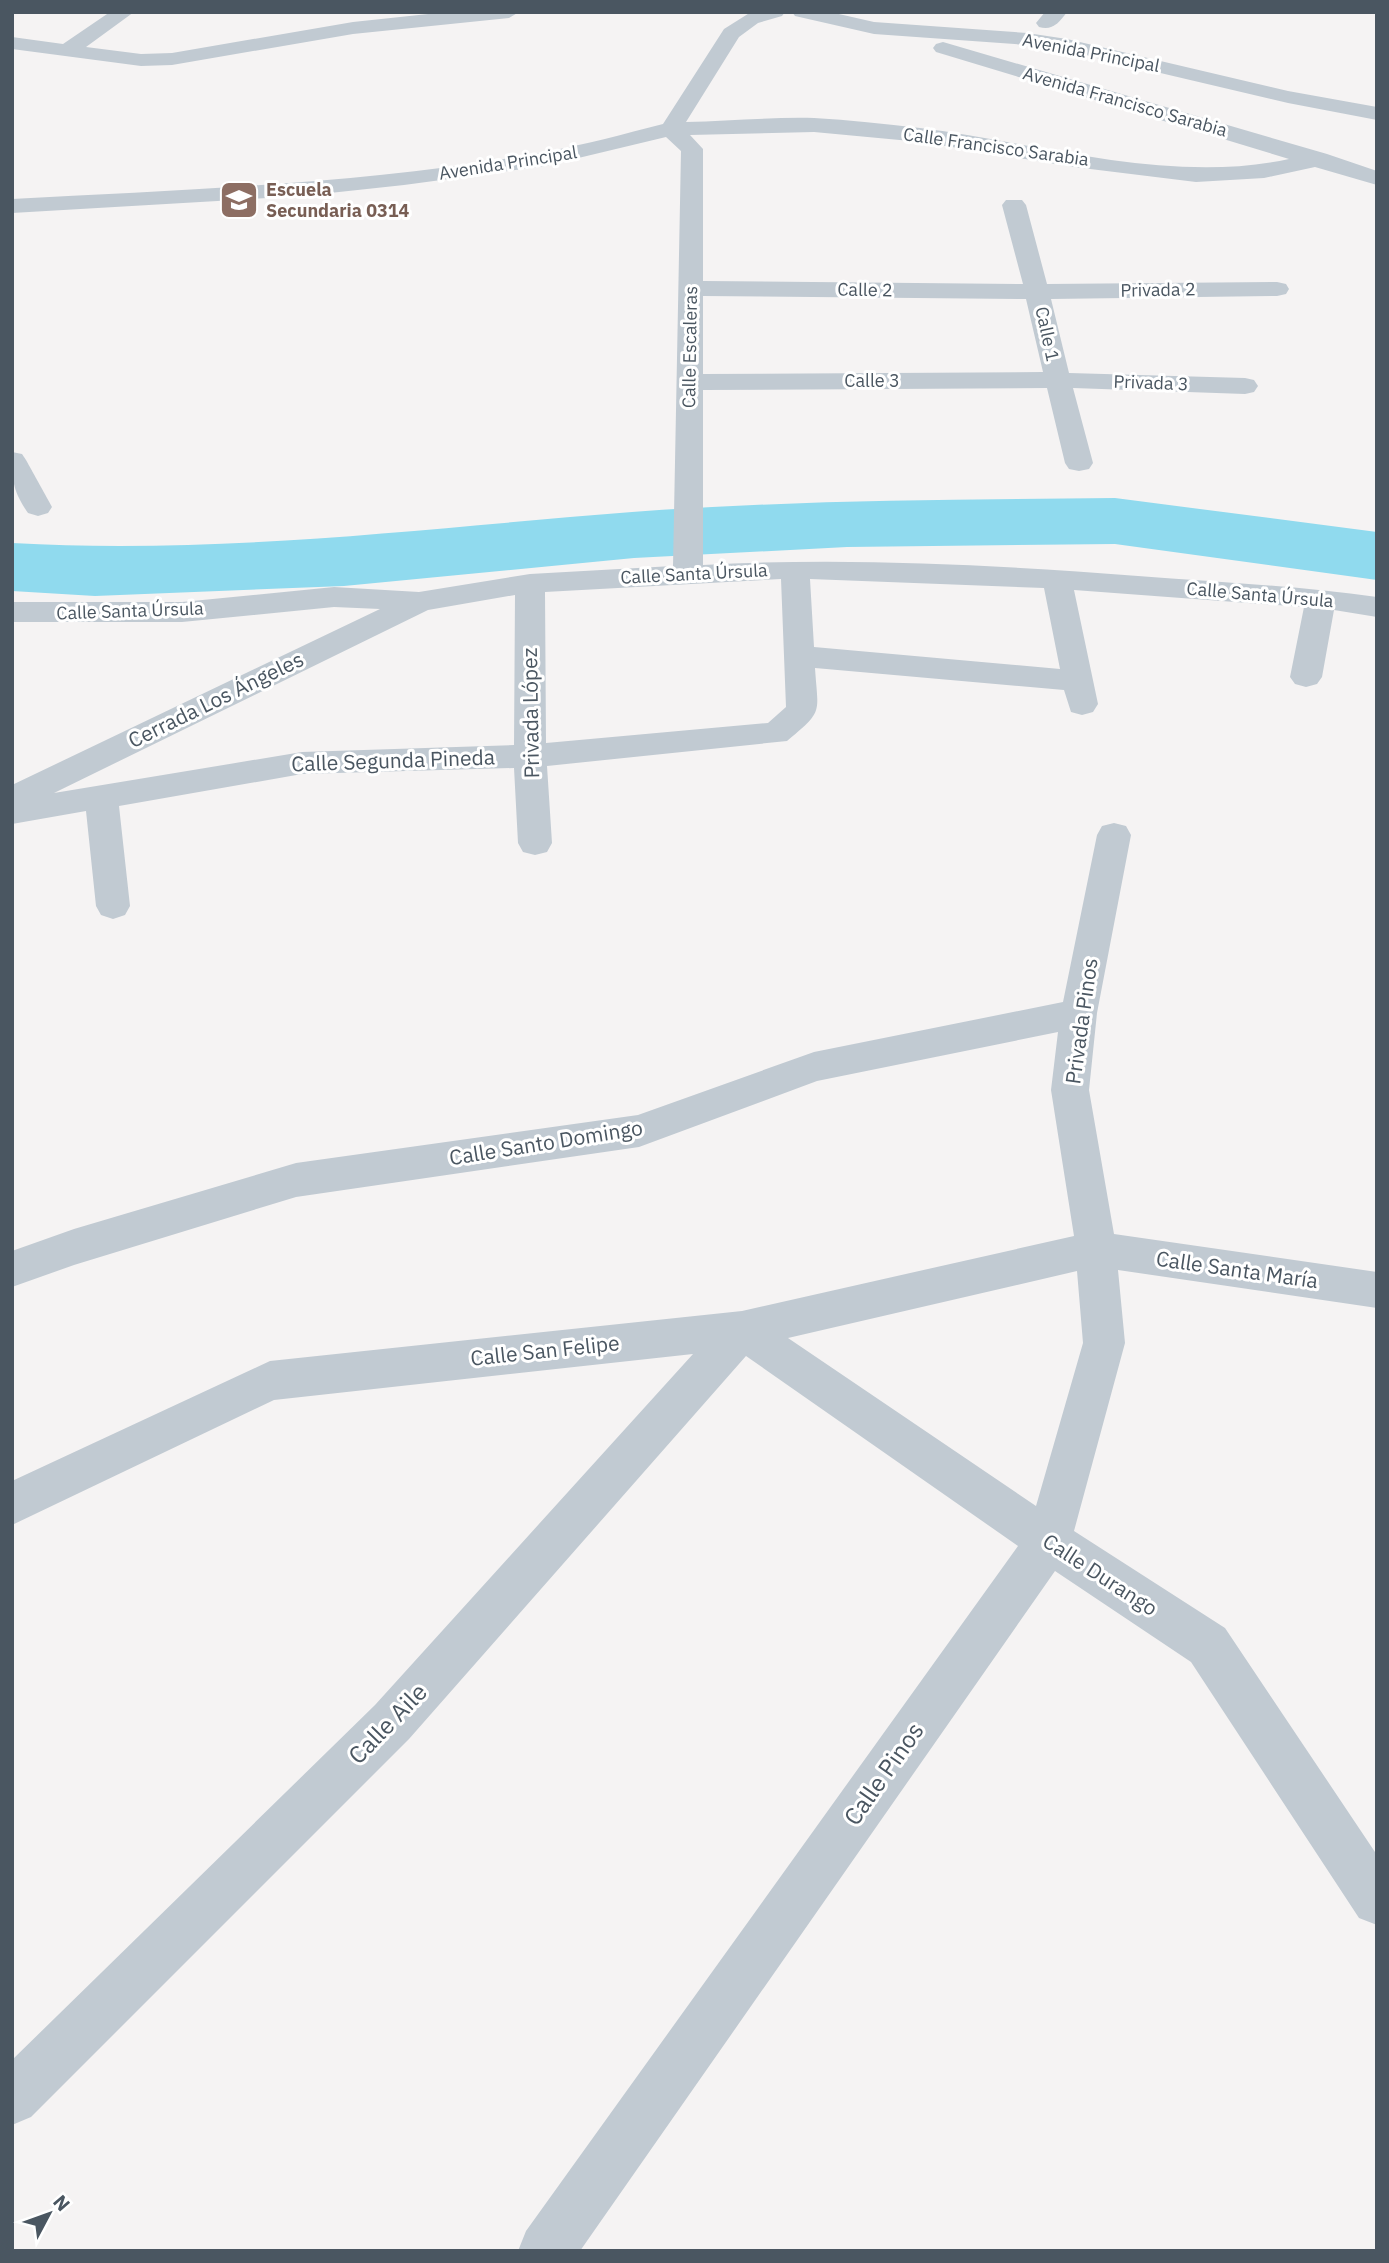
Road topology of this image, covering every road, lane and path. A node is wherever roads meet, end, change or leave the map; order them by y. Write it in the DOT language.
graph roads {
  1 [pos="124,12"];
  2 [pos="509,12"];
  3 [pos="775,12"];
  4 [pos="802,12"];
  5 [pos="1023,18"];
  6 [pos="1052,18"];
  7 [pos="350,20"];
  8 [pos="874,28"];
  9 [pos="12,43"];
  10 [pos="65,51"];
  11 [pos="12,60"];
  12 [pos="141,60"];
  13 [pos="1288,97"];
  14 [pos="1377,114"];
  15 [pos="671,129"];
  16 [pos="1318,159"];
  17 [pos="1377,178"];
  18 [pos="1014,205"];
  19 [pos="12,206"];
  20 [pos="691,288"];
  21 [pos="1277,289"];
  22 [pos="1039,292"];
  23 [pos="1057,380"];
  24 [pos="688,382"];
  25 [pos="1245,386"];
  26 [pos="12,460"];
  27 [pos="1079,463"];
  28 [pos="38,507"];
  29 [pos="795,569"];
  30 [pos="688,574"];
  31 [pos="1057,579"];
  32 [pos="530,583"];
  33 [pos="1321,599"];
  34 [pos="419,602"];
  35 [pos="1377,607"];
  36 [pos="12,612"];
  37 [pos="799,644"];
  38 [pos="1306,677"];
  39 [pos="530,756"];
  40 [pos="101,795"];
  41 [pos="12,799"];
  42 [pos="12,812"];
  43 [pos="1114,835"];
  44 [pos="534,843"];
  45 [pos="113,906"];
  46 [pos="1079,1013"];
  47 [pos="1096,1249"];
  48 [pos="12,1269"];
  49 [pos="1377,1290"];
  50 [pos="742,1330"];
  51 [pos="12,1504"];
  52 [pos="1049,1541"];
  53 [pos="1377,1900"];
  54 [pos="12,2098"];
  55 [pos="546,2251"];
  1 -- 10 [label="street"];
  2 -- 7 [label="street"];
  3 -- 15 [label="street"];
  4 -- 8 [label="street, Avenida Principal"];
  5 -- 6 [label="street"];
  6 -- 13 [label="street"];
  7 -- 12 [label="street"];
  8 -- 13 [label="street, Avenida Principal"];
  8 -- 16 [label="street, Avenida Francisco Sarabia"];
  9 -- 10 [label="street"];
  10 -- 12 [label="street"];
  11 -- 12 [label="street"];
  13 -- 14 [label="street, Avenida Principal"];
  15 -- 16 [label="street, Calle Francisco Sarabia"];
  15 -- 19 [label="street, Avenida Principal"];
  15 -- 20 [label="street, Calle Escaleras"];
  16 -- 17 [label="street, Avenida Francisco Sarabia"];
  18 -- 22 [label="street, Calle 1"];
  20 -- 22 [label="street, Calle 2"];
  20 -- 24 [label="street, Calle Escaleras"];
  21 -- 22 [label="street, Privada 2"];
  22 -- 23 [label="street, Calle 1"];
  23 -- 24 [label="street, Calle 3"];
  23 -- 25 [label="street, Privada 3"];
  23 -- 27 [label="street, Calle 1"];
  24 -- 30 [label="street, Calle Escaleras"];
  26 -- 28 [label="street"];
  29 -- 30 [label="street, Calle Santa Úrsula"];
  29 -- 31 [label="street, Calle Santa Úrsula"];
  29 -- 37 [label="street"];
  30 -- 32 [label="street, Calle Santa Úrsula"];
  31 -- 33 [label="street, Calle Santa Úrsula"];
  31 -- 37 [label="street"];
  32 -- 34 [label="street, Calle Santa Úrsula"];
  32 -- 39 [label="street, Privada López"];
  33 -- 35 [label="street, Calle Santa Úrsula"];
  33 -- 38 [label="street"];
  34 -- 36 [label="street, Calle Santa Úrsula"];
  34 -- 41 [label="street, Cerrada Los Ángeles"];
  37 -- 39 [label="street, Calle Segunda Pineda"];
  39 -- 40 [label="street, Calle Segunda Pineda"];
  39 -- 44 [label="street, Privada López"];
  40 -- 42 [label="street, Calle Segunda Pineda"];
  40 -- 45 [label="street"];
  43 -- 46 [label="street, Privada Pinos"];
  46 -- 47 [label="street, Privada Pinos"];
  46 -- 48 [label="street, Calle Santo Domingo"];
  47 -- 49 [label="street, Calle Santa María"];
  47 -- 50 [label="street, Calle San Felipe"];
  47 -- 52 [label="street, Calle Pinos"];
  50 -- 51 [label="street, Calle San Felipe"];
  50 -- 52 [label="street, Calle Durango"];
  50 -- 54 [label="street, Calle Aile"];
  52 -- 53 [label="street, Calle Durango"];
  52 -- 55 [label="street, Calle Pinos"];
}
